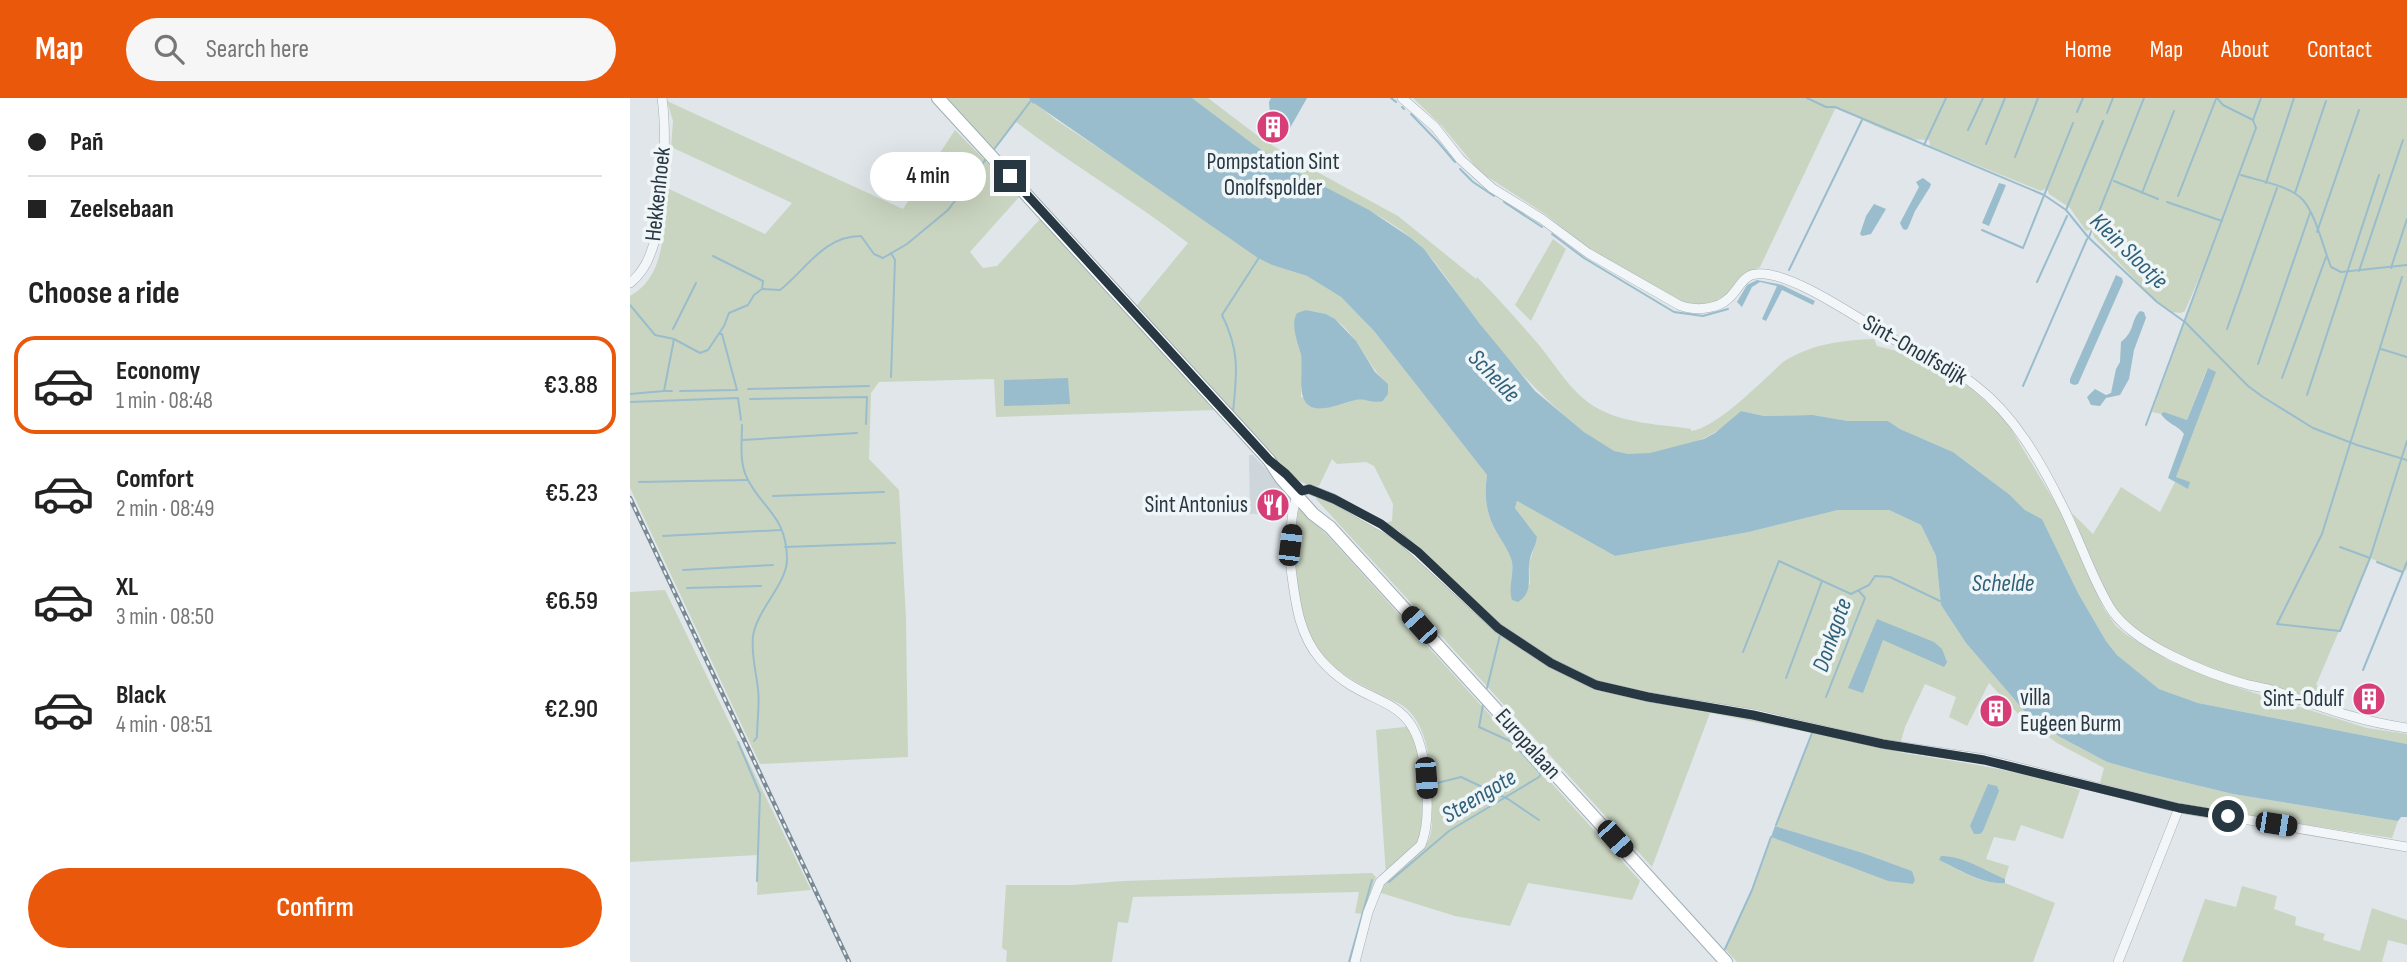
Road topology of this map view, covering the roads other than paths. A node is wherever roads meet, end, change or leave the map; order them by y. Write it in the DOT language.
graph roads {
  1 [pos="662,98"];
  2 [pos="938,98"];
  3 [pos="1402,98"];
  4 [pos="630,283"];
  5 [pos="1299,494"];
  6 [pos="2407,728"];
  7 [pos="2179,808"];
  8 [pos="2407,847"];
  9 [pos="1355,962"];
  10 [pos="1726,962"];
  11 [pos="2118,962"];
  1 -- 4 [label="street, Hekkenhoek"];
  2 -- 5 [label="main road, Europalaan"];
  3 -- 6 [label="street, Sint-Onolfsdijk"];
  5 -- 7 [label="street"];
  5 -- 9 [label="street"];
  5 -- 10 [label="main road, Europalaan"];
  7 -- 8 [label="street"];
  7 -- 11 [label="street"];
}
